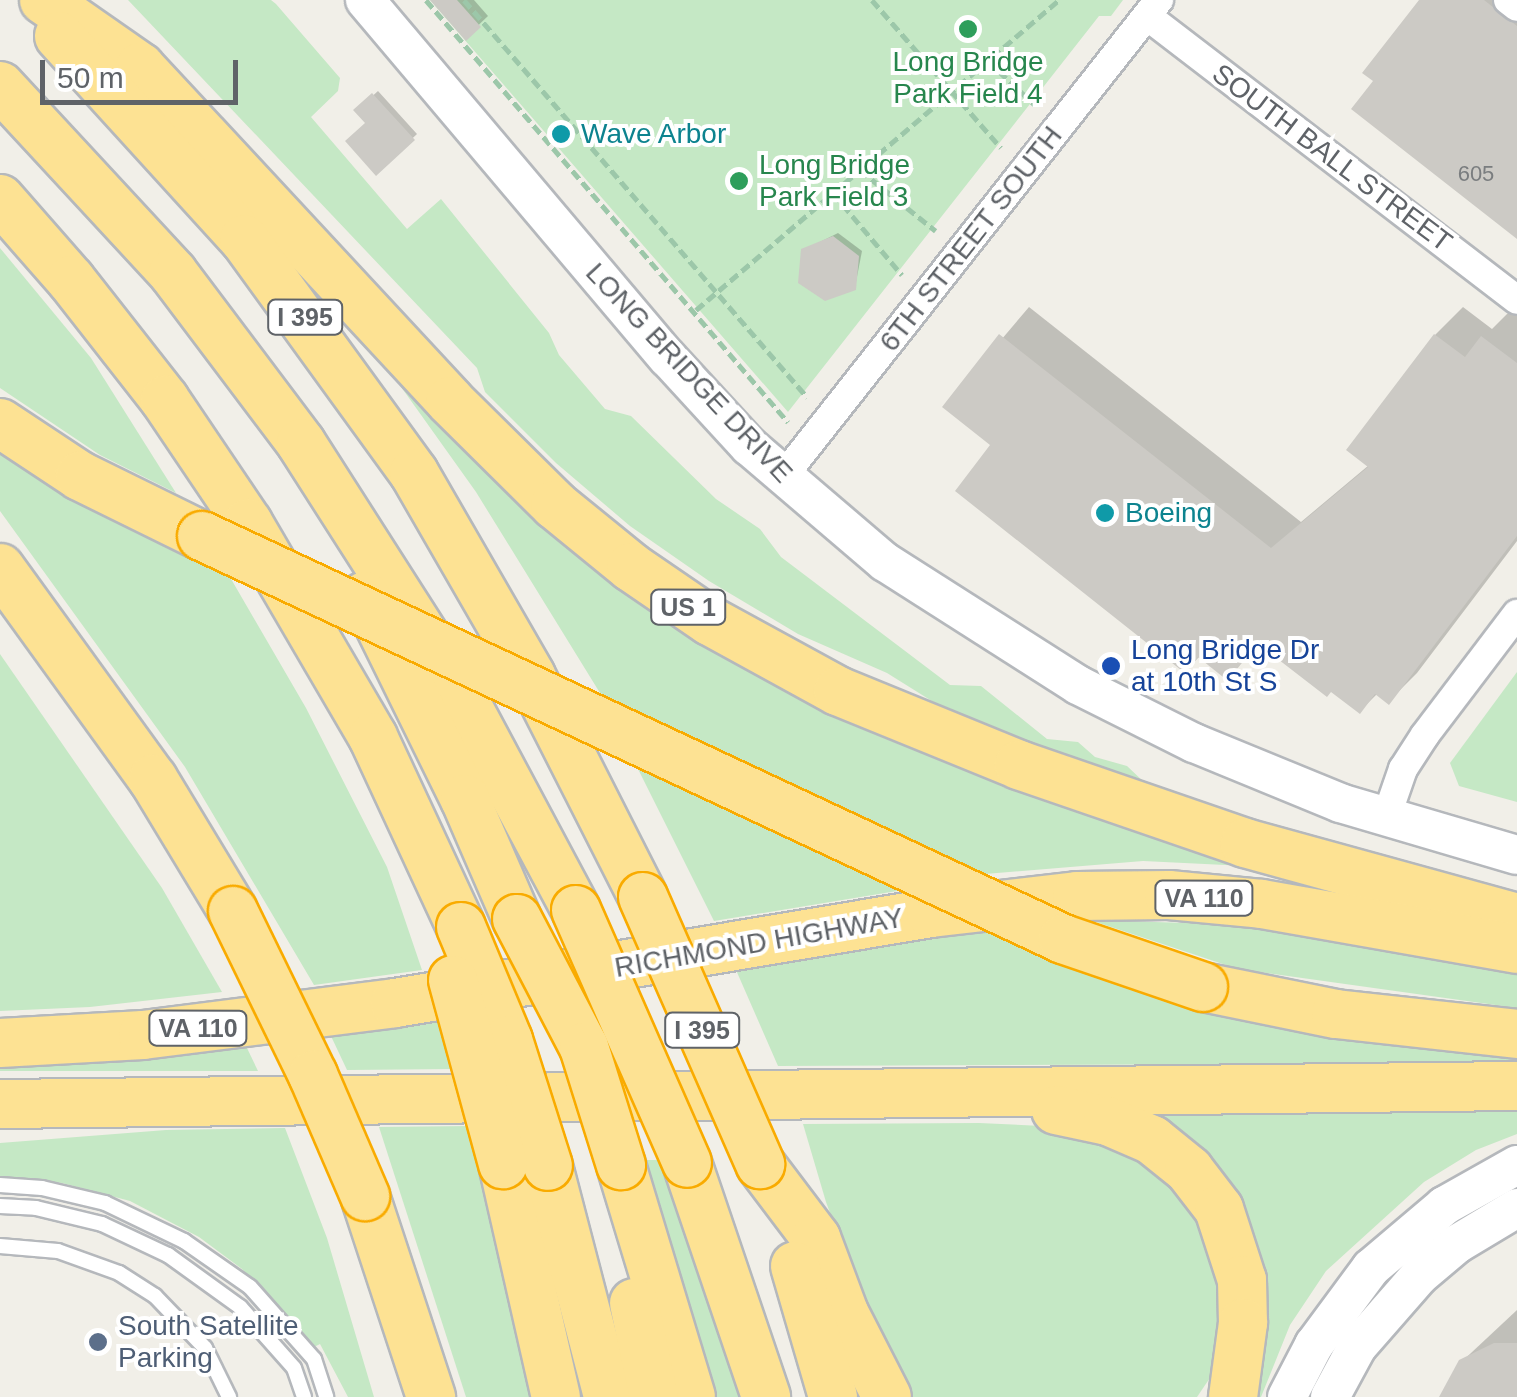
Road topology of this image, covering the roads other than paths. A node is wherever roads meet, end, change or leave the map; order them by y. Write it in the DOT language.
graph roads {
  1 [pos="24,0"];
  2 [pos="44,0"];
  3 [pos="364,0"];
  4 [pos="1508,0"];
  5 [pos="1517,6"];
  6 [pos="1153,8"];
  7 [pos="0,86"];
  8 [pos="0,116"];
  9 [pos="0,200"];
  10 [pos="1517,300"];
  11 [pos="0,423"];
  12 [pos="782,478"];
  13 [pos="0,568"];
  14 [pos="1517,614"];
  15 [pos="1386,818"];
  16 [pos="1517,855"];
  17 [pos="1517,918"];
  18 [pos="1517,949"];
  19 [pos="1517,1034"];
  20 [pos="0,1043"];
  21 [pos="1517,1086"];
  22 [pos="959,1094"];
  23 [pos="171,1103"];
  24 [pos="0,1104"];
  25 [pos="0,1122"];
  26 [pos="760,1164"];
  27 [pos="526,1165"];
  28 [pos="1517,1165"];
  29 [pos="610,1166"];
  30 [pos="0,1185"];
  31 [pos="365,1196"];
  32 [pos="0,1206"];
  33 [pos="1517,1208"];
  34 [pos="0,1246"];
  35 [pos="1295,1381"];
  36 [pos="1230,1387"];
  37 [pos="1333,1390"];
  38 [pos="230,1397"];
  39 [pos="304,1397"];
  40 [pos="326,1397"];
  41 [pos="400,1397"];
  42 [pos="431,1397"];
  43 [pos="556,1397"];
  44 [pos="608,1397"];
  45 [pos="654,1397"];
  46 [pos="691,1397"];
  47 [pos="766,1397"];
  48 [pos="834,1397"];
  49 [pos="887,1397"];
  1 -- 26 [label="highway, I 395, bridge"];
  2 -- 17 [label="highway, US 1"];
  3 -- 12 [label="street, LONG BRIDGE DRIVE"];
  4 -- 5 [label="street"];
  6 -- 10 [label="street, SOUTH BALL STREET"];
  6 -- 12 [label="street, 6TH STREET SOUTH"];
  7 -- 47 [label="highway, bridge"];
  8 -- 29 [label="highway, bridge"];
  9 -- 27 [label="highway, bridge"];
  11 -- 19 [label="highway, bridge"];
  12 -- 15 [label="street, LONG BRIDGE DRIVE"];
  13 -- 31 [label="highway, bridge"];
  14 -- 15 [label="street"];
  15 -- 16 [label="street, LONG BRIDGE DRIVE"];
  18 -- 20 [label="highway, RICHMOND HIGHWAY / VA 110"];
  21 -- 22 [label="highway"];
  22 -- 23 [label="highway"];
  22 -- 36 [label="highway"];
  23 -- 24 [label="highway"];
  23 -- 25 [label="highway"];
  26 -- 48 [label="highway, I 395"];
  26 -- 49 [label="highway"];
  27 -- 43 [label="highway"];
  27 -- 44 [label="highway"];
  28 -- 35 [label="street"];
  29 -- 45 [label="highway"];
  29 -- 46 [label="highway"];
  30 -- 40 [label="lane"];
  31 -- 41 [label="highway"];
  31 -- 42 [label="highway"];
  32 -- 39 [label="lane"];
  33 -- 37 [label="street"];
  34 -- 38 [label="lane"];
  35 -- 37 [label="street"];
}
